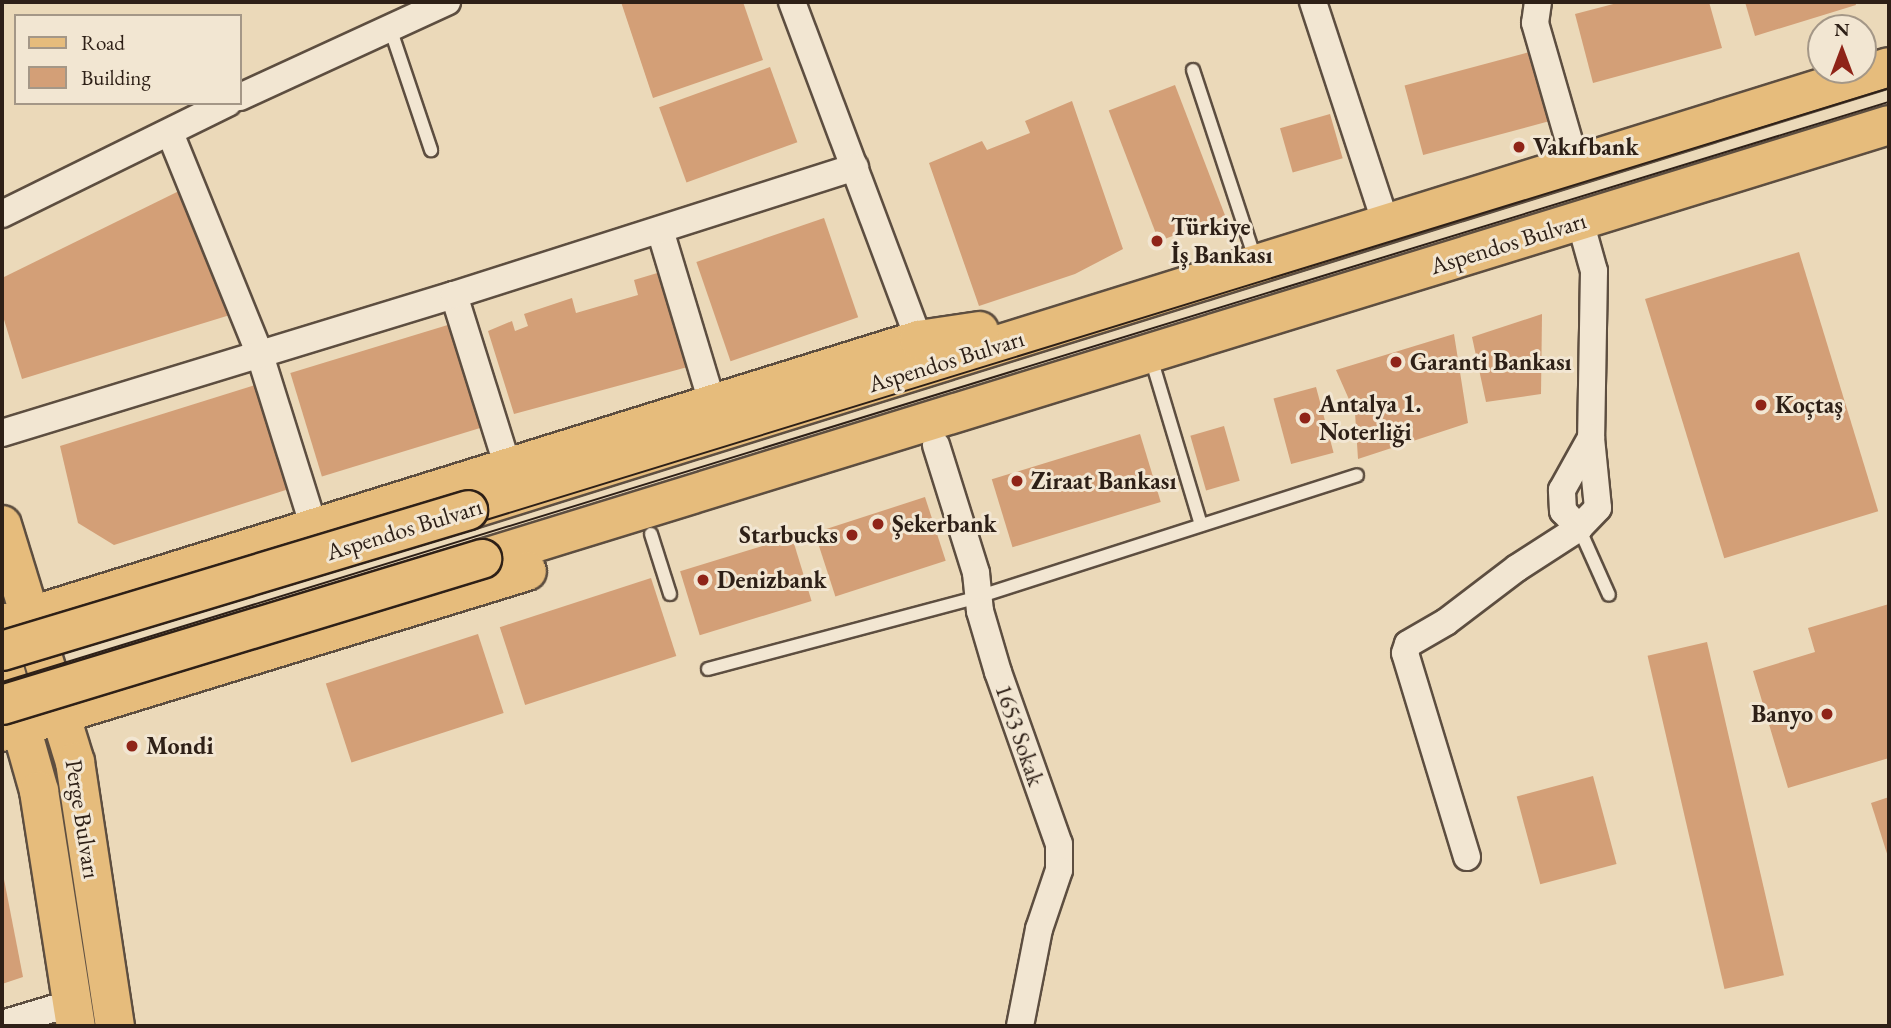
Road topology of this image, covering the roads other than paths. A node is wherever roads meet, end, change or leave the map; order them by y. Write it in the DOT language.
graph roads {
  1 [pos="447,2"];
  2 [pos="792,2"];
  3 [pos="1313,2"];
  4 [pos="1538,2"];
  5 [pos="390,28"];
  6 [pos="1889,67"];
  7 [pos="1194,70"];
  8 [pos="242,96"];
  9 [pos="224,105"];
  10 [pos="1889,125"];
  11 [pos="170,133"];
  12 [pos="431,150"];
  13 [pos="1576,165"];
  14 [pos="855,167"];
  15 [pos="2,214"];
  16 [pos="1580,221"];
  17 [pos="1385,224"];
  18 [pos="660,230"];
  19 [pos="1257,264"];
  20 [pos="454,295"];
  21 [pos="1096,314"];
  22 [pos="919,340"];
  23 [pos="260,355"];
  24 [pos="1135,359"];
  25 [pos="713,405"];
  26 [pos="2,433"];
  27 [pos="936,445"];
  28 [pos="508,467"];
  29 [pos="1357,475"];
  30 [pos="2,525"];
  31 [pos="1201,525"];
  32 [pos="314,527"];
  33 [pos="1579,528"];
  34 [pos="651,534"];
  35 [pos="670,594"];
  36 [pos="1609,595"];
  37 [pos="978,597"];
  38 [pos="85,598"];
  39 [pos="16,620"];
  40 [pos="2,651"];
  41 [pos="2,660"];
  42 [pos="708,669"];
  43 [pos="124,694"];
  44 [pos="62,713"];
  45 [pos="9,721"];
  46 [pos="1466,857"];
  47 [pos="74,1015"];
  48 [pos="2,1024"];
  49 [pos="115,1026"];
  50 [pos="1020,1026"];
  1 -- 5 [label="street"];
  2 -- 14 [label="street"];
  3 -- 17 [label="street"];
  4 -- 13 [label="street"];
  5 -- 8 [label="street"];
  5 -- 12 [label="lane"];
  6 -- 13 [label="main road, Aspendos Bulvarı"];
  7 -- 19 [label="lane"];
  9 -- 11 [label="street"];
  10 -- 16 [label="main road, Aspendos Bulvarı"];
  11 -- 15 [label="street"];
  11 -- 23 [label="street"];
  13 -- 17 [label="main road, Aspendos Bulvarı"];
  14 -- 18 [label="street"];
  14 -- 22 [label="street"];
  16 -- 24 [label="main road, Aspendos Bulvarı"];
  16 -- 33 [label="street"];
  17 -- 19 [label="main road, Aspendos Bulvarı"];
  18 -- 20 [label="street"];
  18 -- 25 [label="street"];
  19 -- 21 [label="main road, Aspendos Bulvarı"];
  20 -- 23 [label="street"];
  20 -- 28 [label="street"];
  21 -- 22 [label="main road"];
  21 -- 40 [label="main road, Aspendos Bulvarı, bridge"];
  22 -- 25 [label="main road"];
  23 -- 26 [label="street"];
  23 -- 32 [label="street"];
  24 -- 27 [label="main road"];
  24 -- 31 [label="lane"];
  24 -- 45 [label="main road, Aspendos Bulvarı, bridge"];
  25 -- 28 [label="main road"];
  27 -- 34 [label="main road"];
  27 -- 37 [label="street, 1653 Sokak"];
  28 -- 32 [label="main road"];
  29 -- 31 [label="lane"];
  30 -- 39 [label="main road, Perge Bulvarı"];
  31 -- 37 [label="lane"];
  32 -- 38 [label="main road"];
  33 -- 36 [label="lane"];
  33 -- 46 [label="street"];
  34 -- 35 [label="lane"];
  34 -- 43 [label="main road"];
  37 -- 42 [label="lane"];
  37 -- 50 [label="street, 1653 Sokak"];
  38 -- 39 [label="main road"];
  38 -- 43 [label="main road"];
  39 -- 44 [label="main road, Perge Bulvarı"];
  41 -- 45 [label="main road, Perge Bulvarı"];
  43 -- 44 [label="main road"];
  44 -- 45 [label="main road"];
  44 -- 49 [label="main road, Perge Bulvarı"];
  45 -- 47 [label="main road, Perge Bulvarı"];
  47 -- 48 [label="street"];
}
